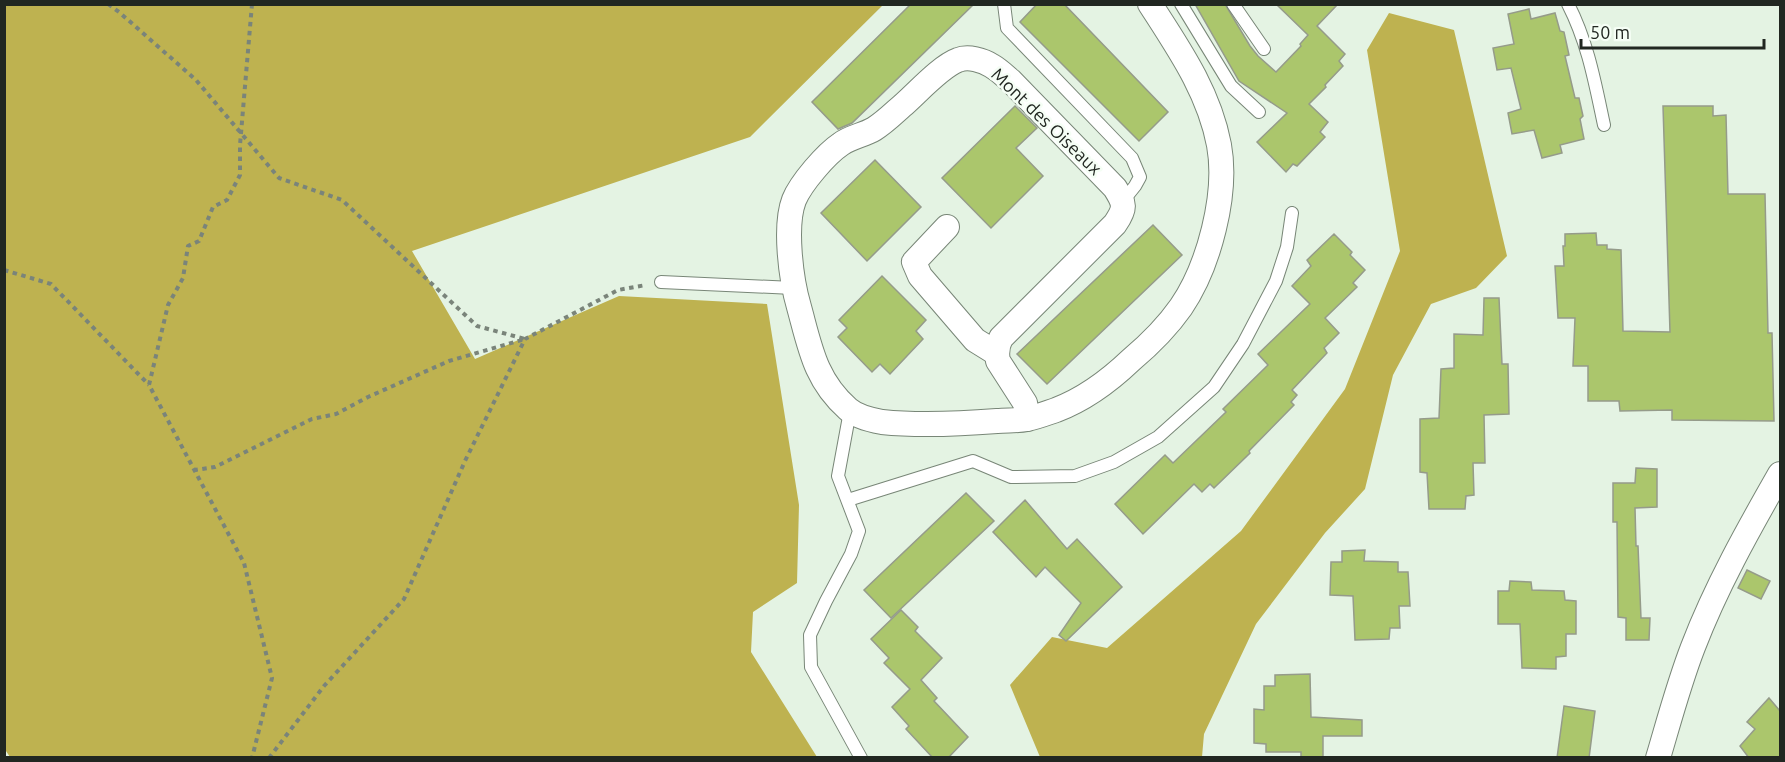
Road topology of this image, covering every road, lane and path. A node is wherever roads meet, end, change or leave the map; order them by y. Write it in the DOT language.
graph roads {
  1 [pos="108,4"];
  2 [pos="252,4"];
  3 [pos="1004,4"];
  4 [pos="1150,4"];
  5 [pos="1181,4"];
  6 [pos="1233,4"];
  7 [pos="1568,4"];
  8 [pos="1264,49"];
  9 [pos="1259,112"];
  10 [pos="1604,125"];
  11 [pos="241,133"];
  12 [pos="1124,201"];
  13 [pos="1292,213"];
  14 [pos="947,227"];
  15 [pos="4,270"];
  16 [pos="661,282"];
  17 [pos="793,288"];
  18 [pos="525,339"];
  19 [pos="996,353"];
  20 [pos="149,385"];
  21 [pos="850,411"];
  22 [pos="1028,419"];
  23 [pos="195,470"];
  24 [pos="1780,474"];
  25 [pos="848,500"];
  26 [pos="252,758"];
  27 [pos="269,758"];
  28 [pos="861,758"];
  29 [pos="1658,758"];
  1 -- 11 [label="path"];
  2 -- 11 [label="path"];
  3 -- 12 [label="lane"];
  4 -- 22 [label="street"];
  5 -- 9 [label="lane"];
  6 -- 8 [label="lane"];
  7 -- 10 [label="lane"];
  11 -- 18 [label="path"];
  11 -- 20 [label="path"];
  12 -- 17 [label="street, Mont des Oiseaux"];
  12 -- 19 [label="street"];
  13 -- 25 [label="lane"];
  14 -- 19 [label="street"];
  15 -- 20 [label="path"];
  16 -- 17 [label="lane"];
  16 -- 18 [label="path"];
  17 -- 21 [label="street"];
  18 -- 23 [label="path"];
  18 -- 27 [label="path"];
  19 -- 22 [label="street"];
  20 -- 23 [label="path"];
  21 -- 22 [label="street"];
  21 -- 25 [label="lane"];
  23 -- 26 [label="path"];
  24 -- 29 [label="street"];
  25 -- 28 [label="lane"];
}
